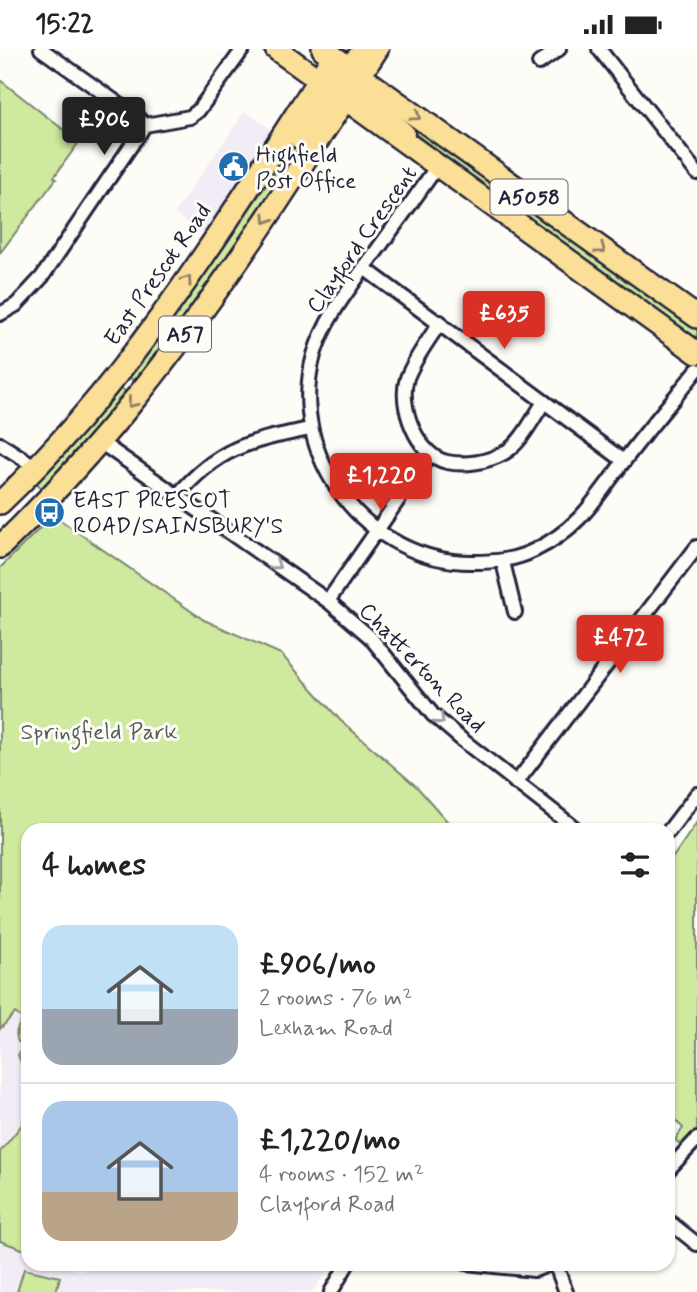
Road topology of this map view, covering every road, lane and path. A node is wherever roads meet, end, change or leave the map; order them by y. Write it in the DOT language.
graph roads {
  1 [pos="41,49"];
  2 [pos="243,49"];
  3 [pos="276,49"];
  4 [pos="302,49"];
  5 [pos="364,49"];
  6 [pos="379,49"];
  7 [pos="559,49"];
  8 [pos="599,49"];
  9 [pos="539,63"];
  10 [pos="338,74"];
  11 [pos="145,125"];
  12 [pos="432,160"];
  13 [pos="697,173"];
  14 [pos="364,268"];
  15 [pos="0,314"];
  16 [pos="697,317"];
  17 [pos="440,323"];
  18 [pos="697,353"];
  19 [pos="697,370"];
  20 [pos="544,402"];
  21 [pos="310,429"];
  22 [pos="100,442"];
  23 [pos="0,444"];
  24 [pos="430,454"];
  25 [pos="624,461"];
  26 [pos="38,468"];
  27 [pos="177,496"];
  28 [pos="0,503"];
  29 [pos="376,531"];
  30 [pos="0,547"];
  31 [pos="697,547"];
  32 [pos="503,562"];
  33 [pos="328,601"];
  34 [pos="515,611"];
  35 [pos="516,783"];
  36 [pos="697,794"];
  37 [pos="568,823"];
  38 [pos="675,823"];
  39 [pos="697,1139"];
  40 [pos="675,1163"];
  41 [pos="675,1227"];
  42 [pos="697,1244"];
  43 [pos="343,1271"];
  44 [pos="557,1271"];
  45 [pos="331,1292"];
  46 [pos="566,1292"];
  1 -- 11 [label="street"];
  2 -- 11 [label="street"];
  3 -- 10 [label="highway, A5058"];
  4 -- 10 [label="highway"];
  5 -- 10 [label="main road"];
  6 -- 10 [label="main road, A57"];
  7 -- 9 [label="street"];
  8 -- 13 [label="street"];
  10 -- 12 [label="highway, A5058"];
  10 -- 16 [label="highway, A5058, one-way"];
  10 -- 22 [label="highway, A57, one-way"];
  26 -- 10 [label="highway, East Prescot Road / A57, one-way"];
  11 -- 15 [label="street"];
  12 -- 14 [label="street, Clayford Crescent"];
  12 -- 18 [label="highway, A5058"];
  14 -- 17 [label="street"];
  14 -- 21 [label="street, Clayford Crescent"];
  17 -- 20 [label="street"];
  17 -- 24 [label="street"];
  19 -- 25 [label="street, Clayford Crescent"];
  20 -- 24 [label="street"];
  20 -- 25 [label="street"];
  21 -- 27 [label="street"];
  21 -- 29 [label="street, Clayford Crescent"];
  22 -- 27 [label="street, Chatterton Road"];
  22 -- 30 [label="highway, A57"];
  23 -- 26 [label="street"];
  24 -- 29 [label="street"];
  25 -- 32 [label="street, Clayford Crescent"];
  26 -- 28 [label="highway, East Prescot Road / A57"];
  27 -- 33 [label="street, Chatterton Road, one-way"];
  29 -- 32 [label="street, Clayford Crescent"];
  29 -- 33 [label="street"];
  31 -- 35 [label="street"];
  32 -- 34 [label="street"];
  33 -- 35 [label="street, Chatterton Road, one-way"];
  35 -- 37 [label="street, Chatterton Road"];
  36 -- 38 [label="street"];
  39 -- 40 [label="street"];
  41 -- 42 [label="street"];
  43 -- 45 [label="street"];
  44 -- 46 [label="street"];
}
